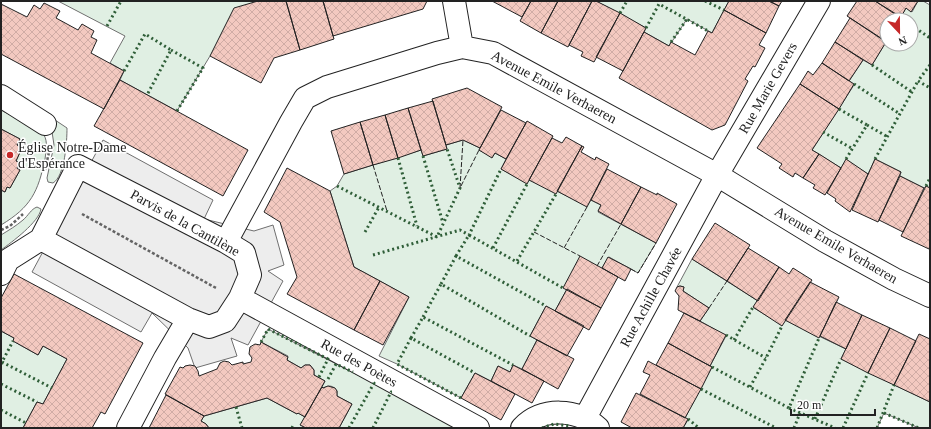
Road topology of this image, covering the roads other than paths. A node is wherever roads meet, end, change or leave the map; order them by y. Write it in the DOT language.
graph roads {
  1 [pos="454,1"];
  2 [pos="819,1"];
  3 [pos="462,47"];
  4 [pos="1,96"];
  5 [pos="45,124"];
  6 [pos="717,175"];
  7 [pos="41,239"];
  8 [pos="226,242"];
  9 [pos="1,274"];
  10 [pos="930,296"];
  11 [pos="240,298"];
  12 [pos="188,319"];
  13 [pos="591,423"];
  14 [pos="128,428"];
  15 [pos="478,428"];
  16 [pos="522,428"];
  1 -- 3 [label="street"];
  2 -- 6 [label="street, Rue Marie Gevers"];
  3 -- 6 [label="street, Avenue Emile Verhaeren"];
  3 -- 8 [label="street, Avenue Emile Verhaeren"];
  4 -- 5 [label="street"];
  6 -- 10 [label="street, Avenue Emile Verhaeren"];
  6 -- 13 [label="street, Rue Achille Chavée"];
  7 -- 8 [label="street, Parvis de la Cantilène"];
  7 -- 9 [label="street"];
  7 -- 12 [label="street, Parvis de la Cantilène"];
  8 -- 11 [label="street, Parvis de la Cantilène"];
  11 -- 12 [label="street, Parvis de la Cantilène"];
  11 -- 15 [label="street, Rue des Poètes"];
  12 -- 14 [label="street"];
  13 -- 16 [label="street"];
}
